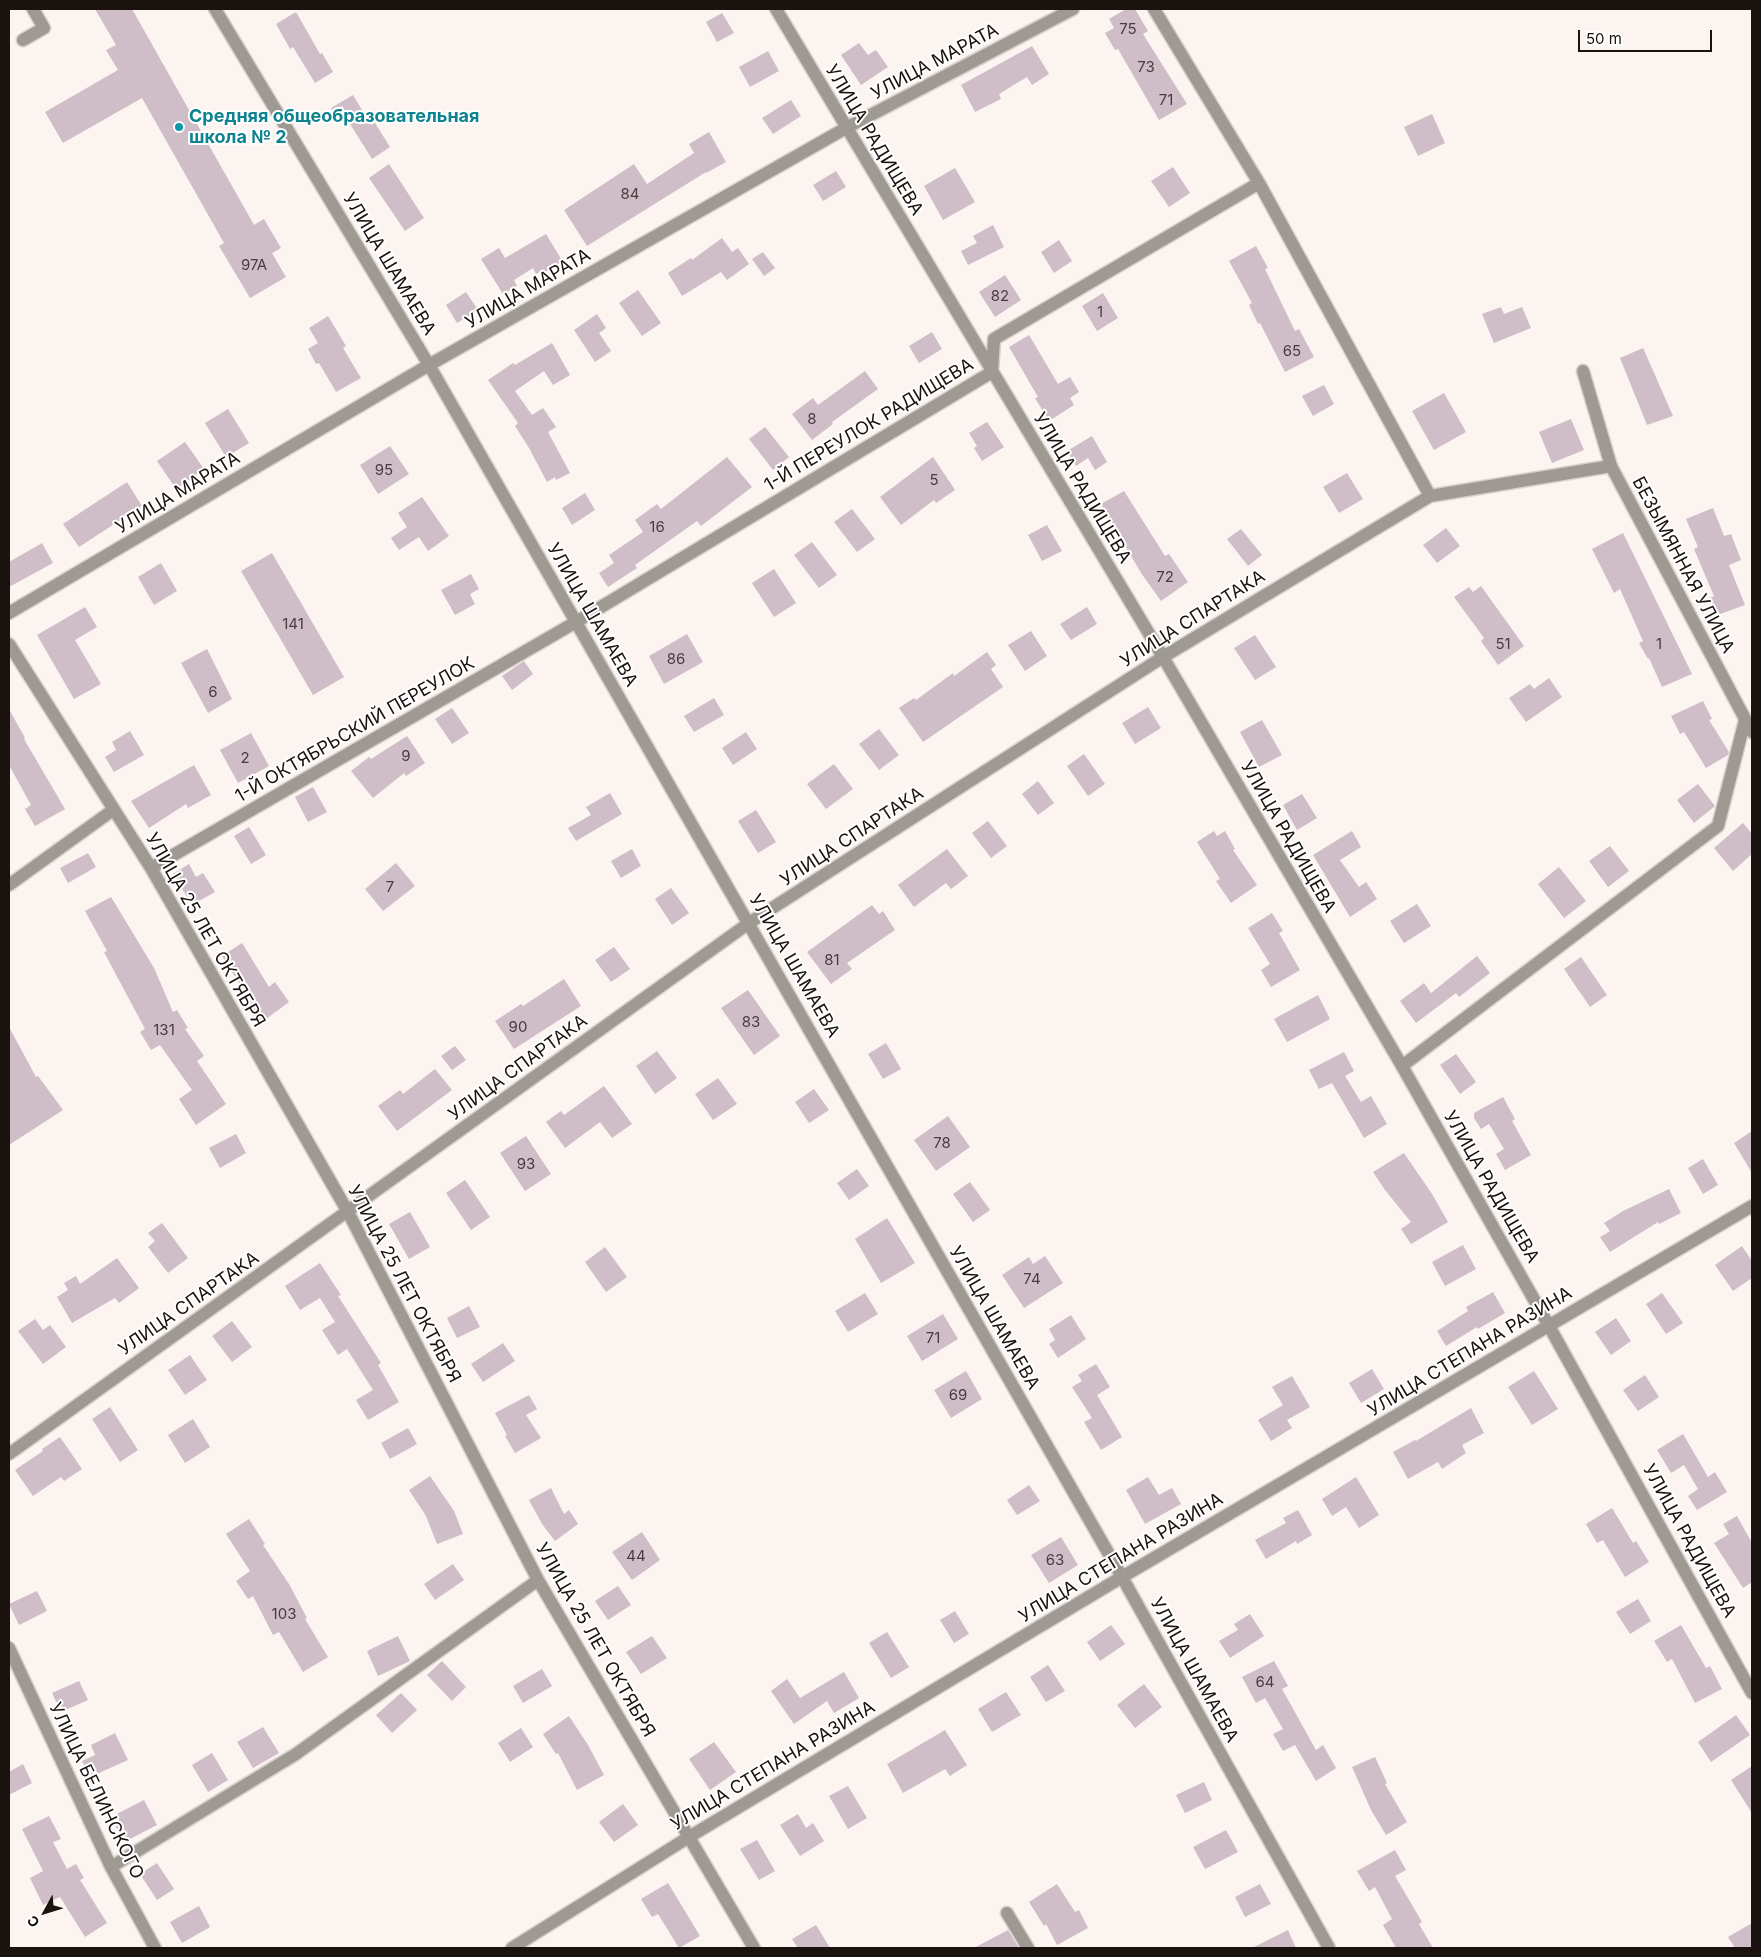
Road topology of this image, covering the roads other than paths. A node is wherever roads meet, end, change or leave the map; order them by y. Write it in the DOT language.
graph roads {
  1 [pos="33,9"];
  2 [pos="215,9"];
  3 [pos="776,9"];
  4 [pos="1074,9"];
  5 [pos="1154,9"];
  6 [pos="22,40"];
  7 [pos="846,128"];
  8 [pos="1259,183"];
  9 [pos="429,366"];
  10 [pos="1583,370"];
  11 [pos="992,372"];
  12 [pos="1611,466"];
  13 [pos="1430,496"];
  14 [pos="9,613"];
  15 [pos="576,622"];
  16 [pos="9,644"];
  17 [pos="1163,657"];
  18 [pos="1745,720"];
  19 [pos="1752,732"];
  20 [pos="113,810"];
  21 [pos="151,868"];
  22 [pos="9,885"];
  23 [pos="749,923"];
  24 [pos="1402,1066"];
  25 [pos="1752,1206"];
  26 [pos="348,1212"];
  27 [pos="1549,1326"];
  28 [pos="9,1454"];
  29 [pos="1122,1577"];
  30 [pos="538,1580"];
  31 [pos="9,1648"];
  32 [pos="1752,1693"];
  33 [pos="689,1837"];
  34 [pos="111,1867"];
  35 [pos="1007,1913"];
  36 [pos="155,1948"];
  37 [pos="512,1948"];
  38 [pos="754,1948"];
  39 [pos="1028,1948"];
  40 [pos="1329,1948"];
  1 -- 6 [label="street"];
  2 -- 9 [label="street, УЛИЦА ШАМАЕВА"];
  3 -- 7 [label="street, УЛИЦА РАДИЩЕВА"];
  4 -- 7 [label="street, УЛИЦА МАРАТА"];
  5 -- 8 [label="street"];
  7 -- 9 [label="street, УЛИЦА МАРАТА"];
  7 -- 11 [label="street, УЛИЦА РАДИЩЕВА"];
  8 -- 11 [label="street, 1-Й ПЕРЕУЛОК РАДИЩЕВА"];
  8 -- 13 [label="street"];
  9 -- 14 [label="street, УЛИЦА МАРАТА"];
  9 -- 15 [label="street, УЛИЦА ШАМАЕВА"];
  10 -- 12 [label="street"];
  11 -- 15 [label="street, 1-Й ПЕРЕУЛОК РАДИЩЕВА"];
  11 -- 17 [label="street, УЛИЦА РАДИЩЕВА"];
  12 -- 13 [label="street, УЛИЦА СПАРТАКА"];
  12 -- 18 [label="street, БЕЗЫМЯННАЯ УЛИЦА"];
  13 -- 17 [label="street, УЛИЦА СПАРТАКА"];
  15 -- 21 [label="street, 1-Й ОКТЯБРЬСКИЙ ПЕРЕУЛОК"];
  15 -- 23 [label="street, УЛИЦА ШАМАЕВА"];
  16 -- 20 [label="street, УЛИЦА 25 ЛЕТ ОКТЯБРЯ"];
  17 -- 23 [label="street, УЛИЦА СПАРТАКА"];
  17 -- 24 [label="street, УЛИЦА РАДИЩЕВА"];
  18 -- 19 [label="street, БЕЗЫМЯННАЯ УЛИЦА"];
  18 -- 24 [label="street"];
  20 -- 21 [label="street, УЛИЦА 25 ЛЕТ ОКТЯБРЯ"];
  20 -- 22 [label="street"];
  21 -- 26 [label="street, УЛИЦА 25 ЛЕТ ОКТЯБРЯ"];
  23 -- 26 [label="street, УЛИЦА СПАРТАКА"];
  23 -- 29 [label="street, УЛИЦА ШАМАЕВА"];
  24 -- 27 [label="street, УЛИЦА РАДИЩЕВА"];
  25 -- 27 [label="street, УЛИЦА СТЕПАНА РАЗИНА"];
  26 -- 28 [label="street, УЛИЦА СПАРТАКА"];
  26 -- 30 [label="street, УЛИЦА 25 ЛЕТ ОКТЯБРЯ"];
  27 -- 29 [label="street, УЛИЦА СТЕПАНА РАЗИНА"];
  27 -- 32 [label="street, УЛИЦА РАДИЩЕВА"];
  29 -- 33 [label="street, УЛИЦА СТЕПАНА РАЗИНА"];
  29 -- 40 [label="street, УЛИЦА ШАМАЕВА"];
  30 -- 33 [label="street, УЛИЦА 25 ЛЕТ ОКТЯБРЯ"];
  30 -- 34 [label="street"];
  31 -- 34 [label="street, УЛИЦА БЕЛИНСКОГО"];
  33 -- 37 [label="street, УЛИЦА СТЕПАНА РАЗИНА"];
  33 -- 38 [label="street, УЛИЦА 25 ЛЕТ ОКТЯБРЯ"];
  34 -- 36 [label="street, УЛИЦА БЕЛИНСКОГО"];
  35 -- 39 [label="street"];
}
